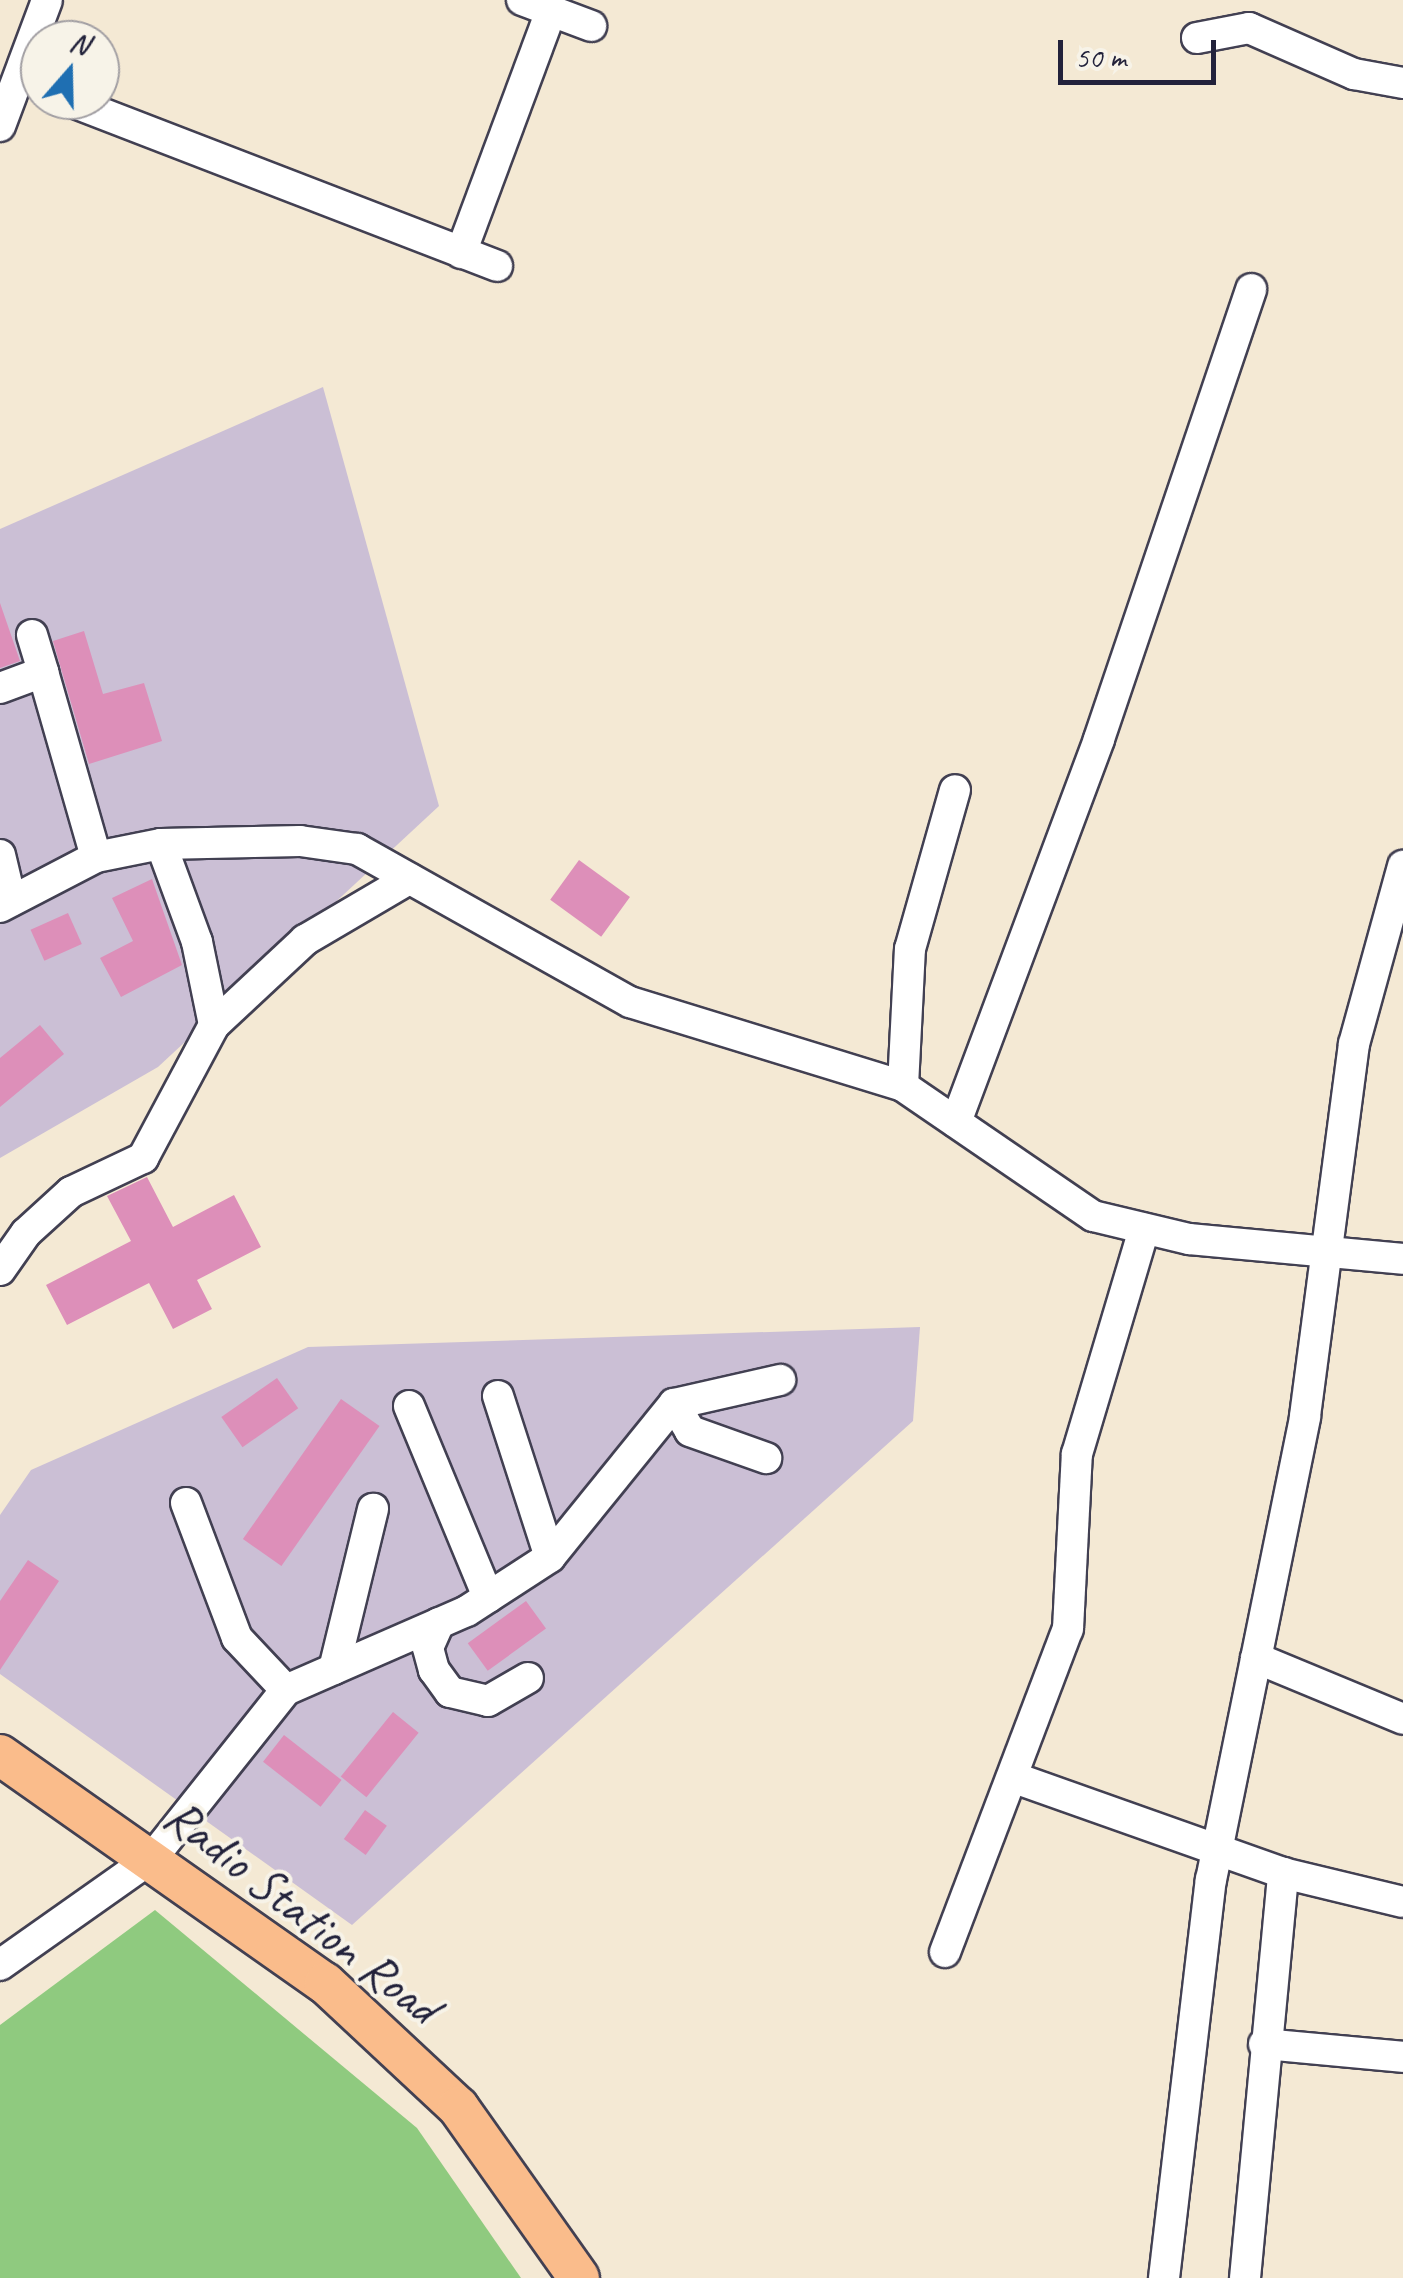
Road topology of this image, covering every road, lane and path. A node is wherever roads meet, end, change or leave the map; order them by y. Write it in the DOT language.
graph roads {
  1 [pos="46,0"];
  2 [pos="536,6"];
  3 [pos="591,26"];
  4 [pos="1197,38"];
  5 [pos="19,81"];
  6 [pos="1403,82"];
  7 [pos="119,120"];
  8 [pos="0,126"];
  9 [pos="461,253"];
  10 [pos="497,266"];
  11 [pos="1251,289"];
  12 [pos="32,635"];
  13 [pos="43,672"];
  14 [pos="0,688"];
  15 [pos="956,790"];
  16 [pos="161,844"];
  17 [pos="0,855"];
  18 [pos="96,857"];
  19 [pos="1403,866"];
  20 [pos="409,880"];
  21 [pos="6,904"];
  22 [pos="214,1025"];
  23 [pos="903,1086"];
  24 [pos="956,1122"];
  25 [pos="1144,1229"];
  26 [pos="1328,1253"];
  27 [pos="1403,1259"];
  28 [pos="0,1270"];
  29 [pos="780,1380"];
  30 [pos="498,1396"];
  31 [pos="674,1404"];
  32 [pos="409,1406"];
  33 [pos="766,1458"];
  34 [pos="186,1503"];
  35 [pos="373,1509"];
  36 [pos="550,1557"];
  37 [pos="488,1597"];
  38 [pos="439,1622"];
  39 [pos="1256,1658"];
  40 [pos="334,1668"];
  41 [pos="528,1678"];
  42 [pos="286,1690"];
  43 [pos="1403,1719"];
  44 [pos="0,1755"];
  45 [pos="1015,1778"];
  46 [pos="1221,1852"];
  47 [pos="157,1860"];
  48 [pos="1283,1873"];
  49 [pos="1403,1902"];
  50 [pos="945,1952"];
  51 [pos="0,1965"];
  52 [pos="0,1982"];
  53 [pos="1264,2044"];
  54 [pos="1403,2057"];
  55 [pos="580,2278"];
  56 [pos="1164,2278"];
  57 [pos="1245,2278"];
  1 -- 5 [label="street"];
  2 -- 3 [label="street"];
  2 -- 9 [label="street"];
  4 -- 6 [label="street"];
  5 -- 8 [label="street"];
  7 -- 9 [label="street"];
  9 -- 10 [label="street"];
  11 -- 24 [label="street"];
  12 -- 13 [label="street"];
  13 -- 14 [label="street"];
  13 -- 18 [label="street"];
  15 -- 23 [label="street"];
  16 -- 18 [label="street"];
  16 -- 20 [label="street"];
  16 -- 22 [label="street"];
  17 -- 21 [label="street"];
  18 -- 21 [label="street"];
  19 -- 26 [label="street"];
  20 -- 22 [label="street"];
  20 -- 23 [label="street"];
  22 -- 28 [label="street"];
  23 -- 24 [label="street"];
  24 -- 25 [label="street"];
  25 -- 26 [label="street"];
  25 -- 45 [label="street"];
  26 -- 27 [label="street"];
  26 -- 39 [label="street"];
  29 -- 31 [label="street"];
  30 -- 36 [label="street"];
  31 -- 33 [label="street"];
  31 -- 36 [label="street"];
  32 -- 37 [label="street"];
  34 -- 42 [label="street"];
  35 -- 40 [label="street"];
  36 -- 37 [label="street"];
  37 -- 38 [label="street"];
  38 -- 40 [label="street"];
  38 -- 41 [label="street"];
  39 -- 43 [label="street"];
  39 -- 46 [label="street"];
  40 -- 42 [label="street"];
  42 -- 47 [label="street"];
  44 -- 47 [label="main road, Radio Station Road"];
  45 -- 46 [label="street"];
  45 -- 50 [label="street"];
  46 -- 48 [label="street"];
  46 -- 56 [label="street"];
  47 -- 51 [label="street"];
  47 -- 52 [label="street"];
  47 -- 55 [label="main road, Radio Station Road"];
  48 -- 49 [label="street"];
  48 -- 53 [label="street"];
  53 -- 54 [label="street"];
  53 -- 57 [label="street"];
}
